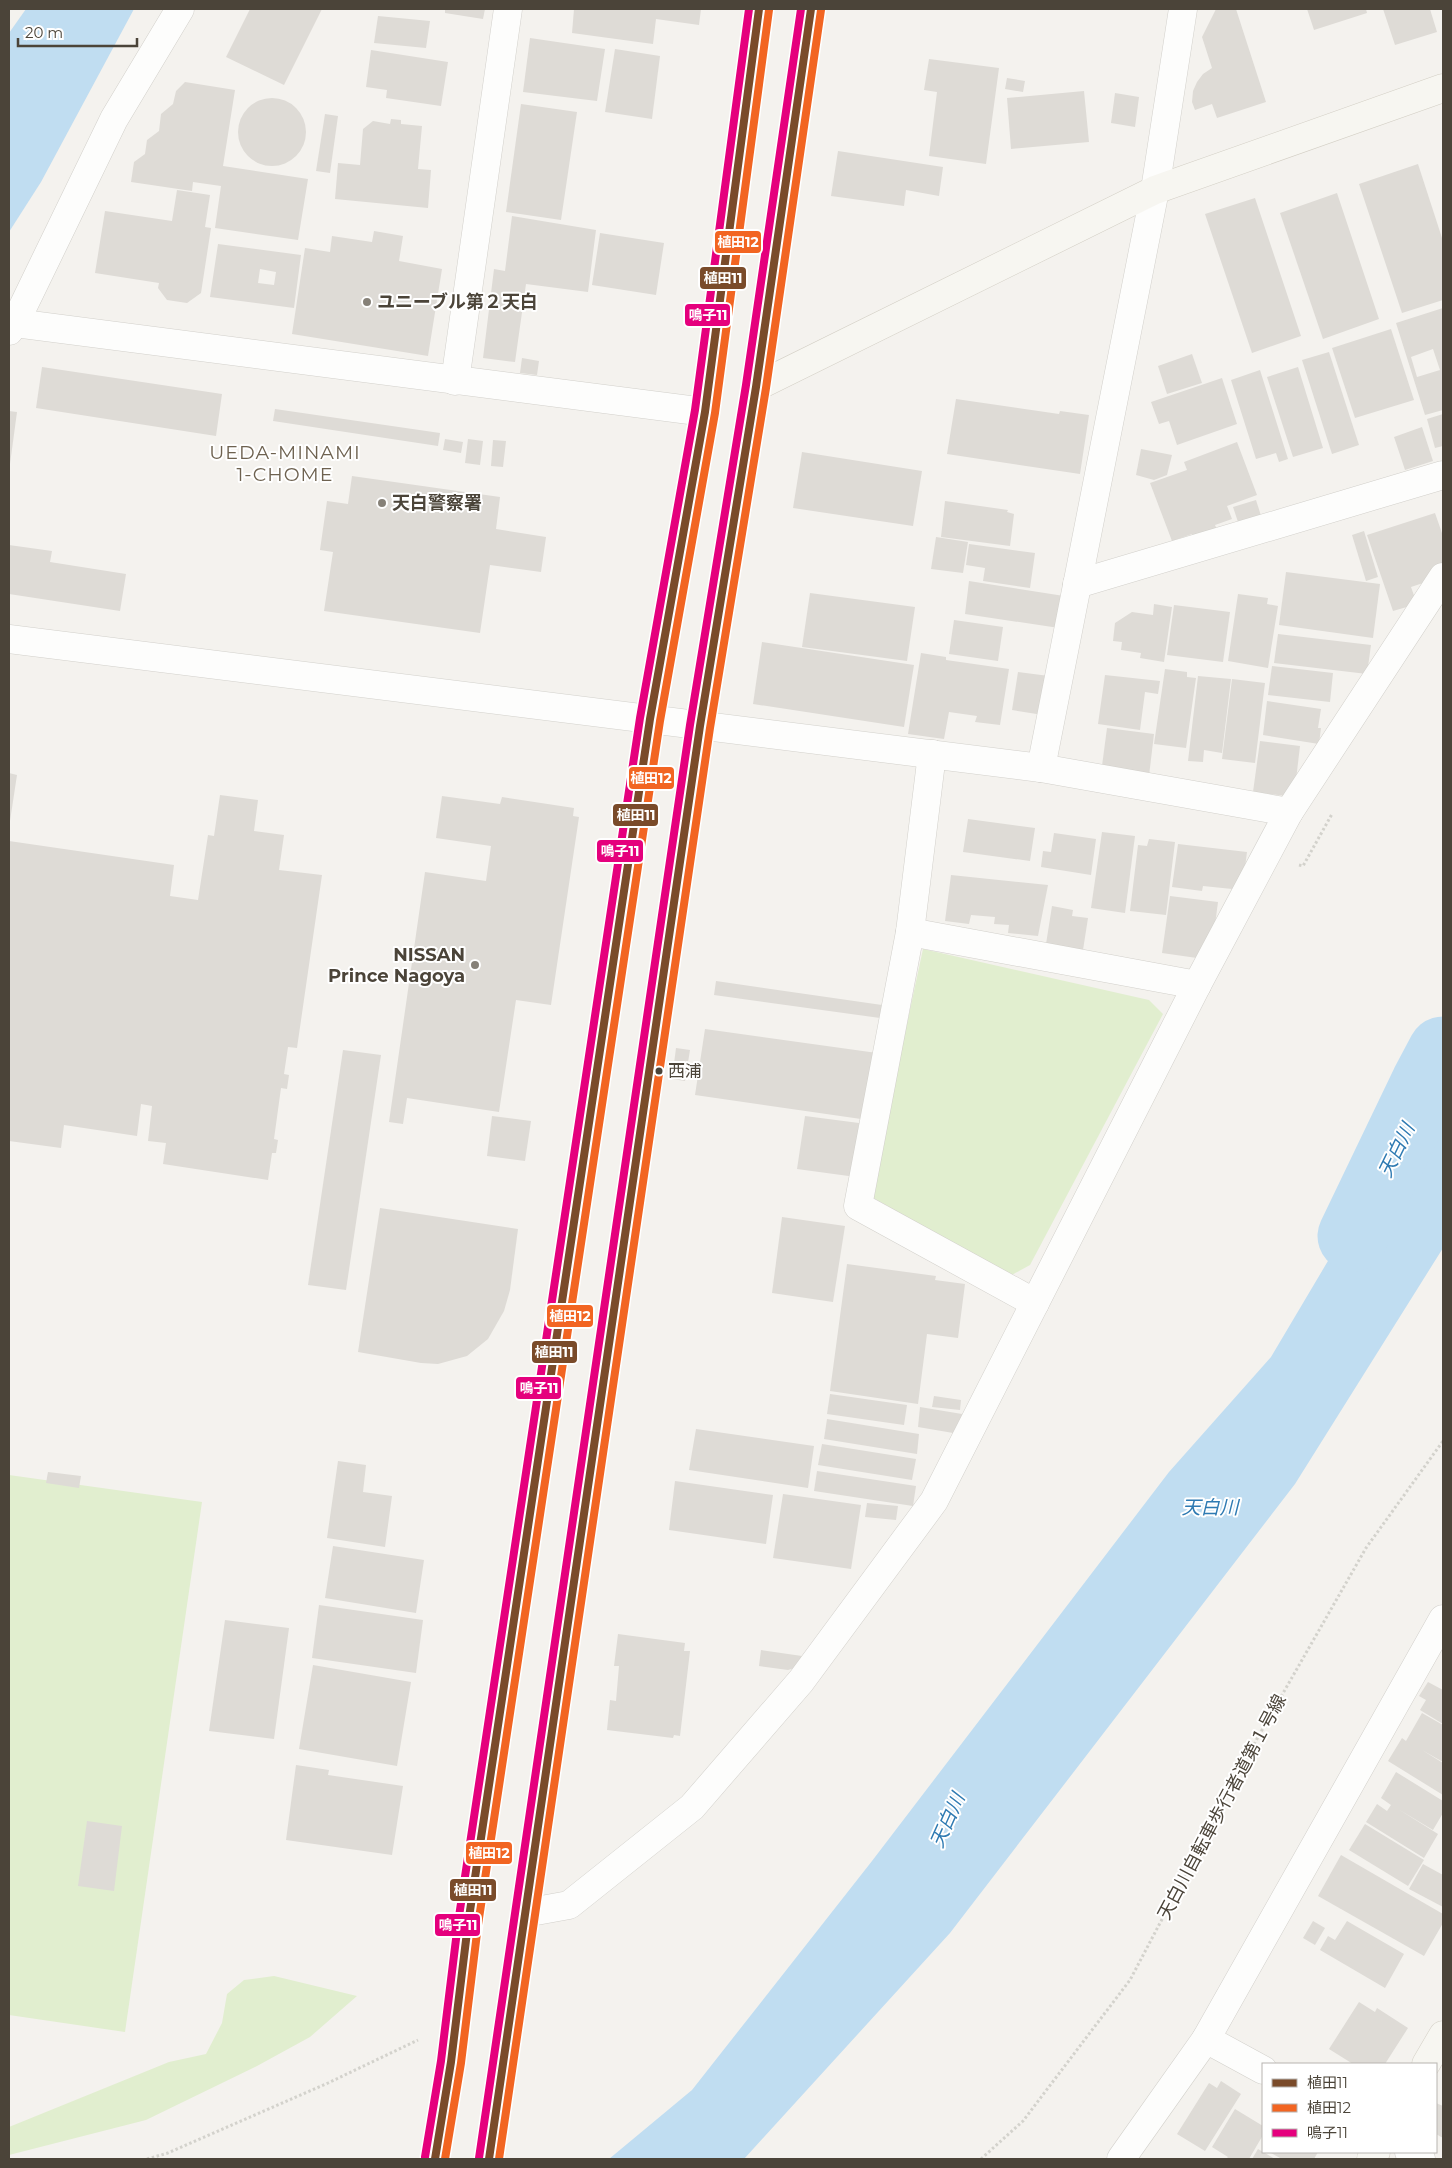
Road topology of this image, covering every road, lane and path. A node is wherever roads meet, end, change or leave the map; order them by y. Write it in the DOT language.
graph roads {
  1 [pos="180,9"];
  2 [pos="508,9"];
  3 [pos="759,9"];
  4 [pos="811,9"];
  5 [pos="1184,9"];
  6 [pos="1443,88"];
  7 [pos="1155,190"];
  8 [pos="12,327"];
  9 [pos="454,381"];
  10 [pos="756,387"];
  11 [pos="705,412"];
  12 [pos="1443,475"];
  13 [pos="1443,577"];
  14 [pos="1077,584"];
  15 [pos="9,639"];
  16 [pos="650,719"];
  17 [pos="700,726"];
  18 [pos="932,754"];
  19 [pos="1041,768"];
  20 [pos="1289,812"];
  21 [pos="910,932"];
  22 [pos="1197,985"];
  23 [pos="1035,1303"];
  24 [pos="1443,1441"];
  25 [pos="1443,1619"];
  26 [pos="525,1913"];
  27 [pos="455,2022"];
  28 [pos="1443,2035"];
  29 [pos="1206,2038"];
  30 [pos="1427,2063"];
  31 [pos="1262,2069"];
  32 [pos="147,2159"];
  33 [pos="435,2159"];
  34 [pos="490,2159"];
  35 [pos="982,2159"];
  36 [pos="1121,2159"];
  1 -- 8 [label="street"];
  2 -- 9 [label="street"];
  3 -- 11 [label="main road"];
  4 -- 10 [label="main road"];
  5 -- 7 [label="street"];
  6 -- 7 [label="street"];
  7 -- 10 [label="street"];
  7 -- 14 [label="street"];
  8 -- 9 [label="street"];
  9 -- 11 [label="street"];
  10 -- 17 [label="main road"];
  11 -- 16 [label="main road"];
  12 -- 14 [label="street"];
  13 -- 20 [label="street"];
  14 -- 19 [label="street"];
  15 -- 16 [label="street"];
  16 -- 17 [label="street"];
  16 -- 27 [label="main road"];
  17 -- 18 [label="street"];
  17 -- 26 [label="main road"];
  18 -- 19 [label="street"];
  18 -- 21 [label="street"];
  19 -- 20 [label="street"];
  20 -- 22 [label="street"];
  21 -- 22 [label="street"];
  21 -- 23 [label="street"];
  22 -- 23 [label="street"];
  23 -- 26 [label="street"];
  24 -- 35 [label="path, 天白川自転車歩行者道第１号線"];
  25 -- 29 [label="street"];
  26 -- 34 [label="main road"];
  27 -- 32 [label="path"];
  27 -- 33 [label="main road"];
  28 -- 30 [label="street"];
  29 -- 31 [label="street"];
  29 -- 36 [label="street"];
}
